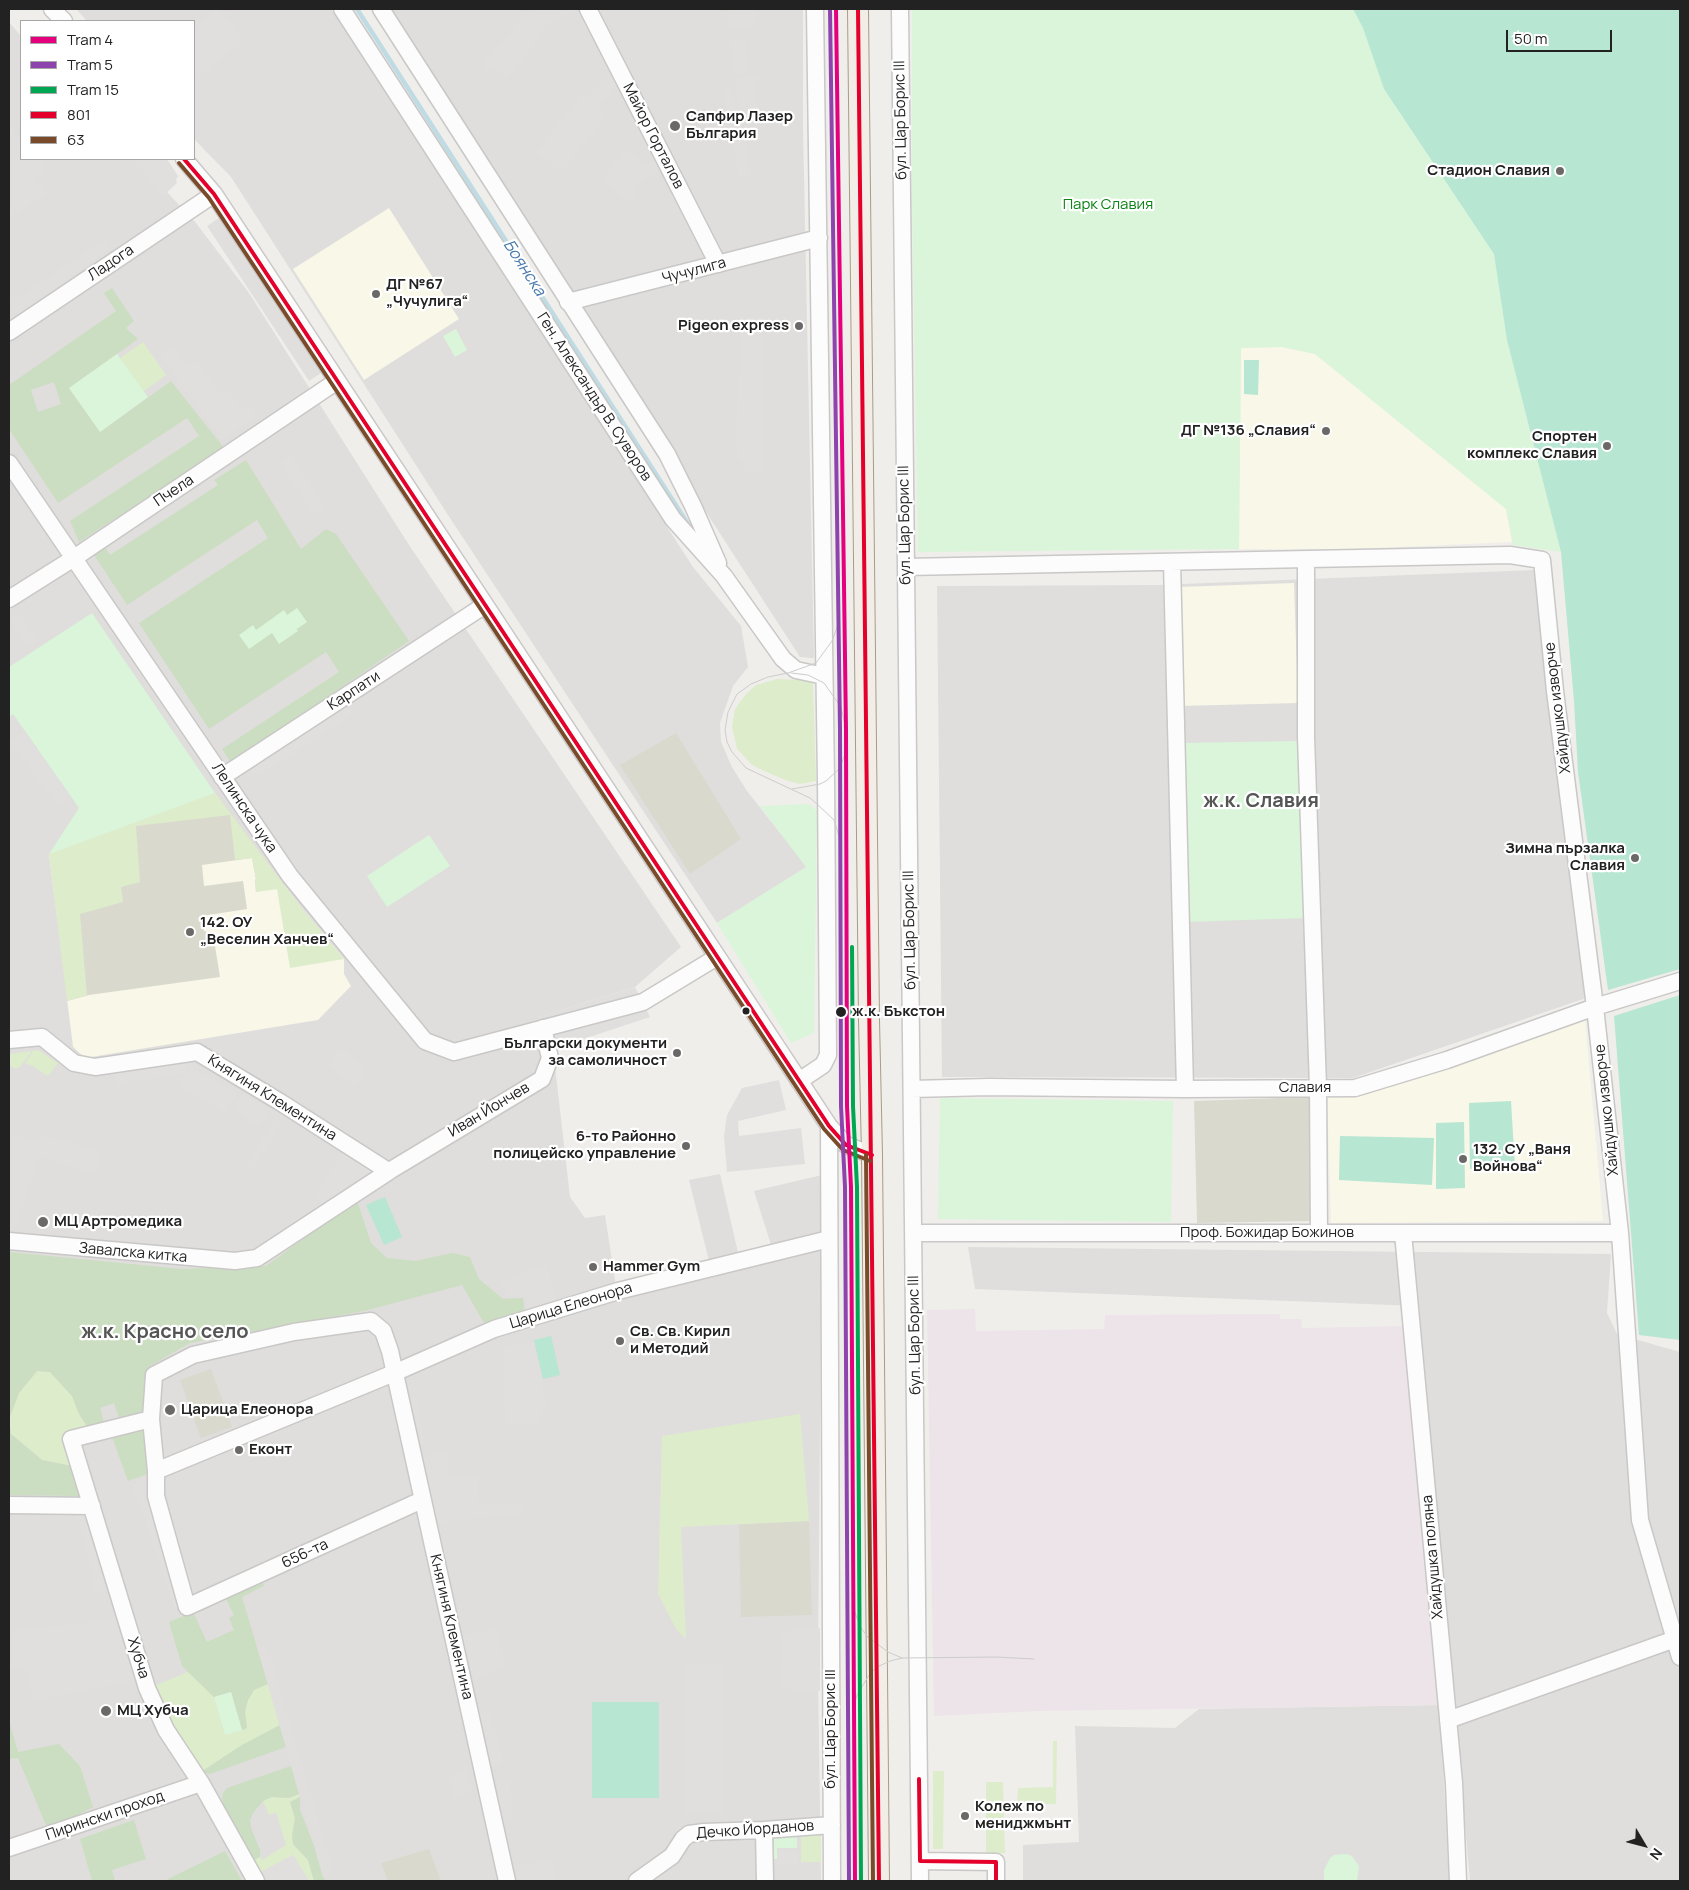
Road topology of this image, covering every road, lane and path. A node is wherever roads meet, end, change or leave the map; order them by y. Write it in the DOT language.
graph roads {
  1 [pos="52,9"];
  2 [pos="342,9"];
  3 [pos="381,9"];
  4 [pos="588,9"];
  5 [pos="816,9"];
  6 [pos="858,9"];
  7 [pos="900,9"];
  8 [pos="63,20"];
  9 [pos="185,160"];
  10 [pos="214,194"];
  11 [pos="819,238"];
  12 [pos="718,264"];
  13 [pos="568,302"];
  14 [pos="9,332"];
  15 [pos="337,381"];
  16 [pos="9,463"];
  17 [pos="74,558"];
  18 [pos="1306,560"];
  19 [pos="1172,562"];
  20 [pos="906,567"];
  21 [pos="724,576"];
  22 [pos="9,599"];
  23 [pos="485,606"];
  24 [pos="824,676"];
  25 [pos="222,777"];
  26 [pos="717,956"];
  27 [pos="1680,981"];
  28 [pos="1595,1007"];
  29 [pos="543,1028"];
  30 [pos="9,1040"];
  31 [pos="799,1081"];
  32 [pos="1318,1087"];
  33 [pos="912,1089"];
  34 [pos="1185,1089"];
  35 [pos="829,1126"];
  36 [pos="872,1155"];
  37 [pos="388,1172"];
  38 [pos="914,1233"];
  39 [pos="1319,1233"];
  40 [pos="1403,1233"];
  41 [pos="1620,1234"];
  42 [pos="830,1239"];
  43 [pos="9,1241"];
  44 [pos="257,1258"];
  45 [pos="394,1373"];
  46 [pos="151,1418"];
  47 [pos="156,1471"];
  48 [pos="422,1500"];
  49 [pos="9,1505"];
  50 [pos="92,1506"];
  51 [pos="1675,1640"];
  52 [pos="1680,1658"];
  53 [pos="1448,1720"];
  54 [pos="201,1783"];
  55 [pos="832,1824"];
  56 [pos="764,1830"];
  57 [pos="9,1848"];
  58 [pos="920,1861"];
  59 [pos="256,1881"];
  60 [pos="507,1881"];
  61 [pos="637,1881"];
  62 [pos="765,1881"];
  63 [pos="832,1881"];
  64 [pos="879,1881"];
  65 [pos="920,1881"];
  66 [pos="996,1881"];
  67 [pos="1458,1881"];
  1 -- 8 [label="street"];
  2 -- 21 [label="street, Ген. Александър В. Суворов"];
  3 -- 13 [label="street, Ген. Александър В. Суворов"];
  4 -- 12 [label="street, Майор Горталов"];
  5 -- 11 [label="street"];
  6 -- 36 [label="main road"];
  7 -- 20 [label="street, бул. Цар Борис III"];
  9 -- 10 [label="street"];
  10 -- 14 [label="street, Ладога"];
  10 -- 15 [label="street"];
  11 -- 12 [label="street, Чучулига"];
  11 -- 24 [label="street"];
  12 -- 13 [label="street, Чучулига"];
  13 -- 21 [label="street, Ген. Александър В. Суворов"];
  15 -- 17 [label="street, Пчела"];
  15 -- 23 [label="street"];
  16 -- 17 [label="street, Лелинска чука"];
  17 -- 22 [label="street, Пчела"];
  17 -- 25 [label="street, Лелинска чука"];
  18 -- 19 [label="street"];
  18 -- 28 [label="street, Хайдушко изворче"];
  18 -- 32 [label="street"];
  19 -- 20 [label="street"];
  19 -- 34 [label="street"];
  20 -- 33 [label="street, бул. Цар Борис III"];
  21 -- 24 [label="street, Ген. Александър В. Суворов"];
  23 -- 25 [label="street, Карпати"];
  23 -- 26 [label="street"];
  24 -- 31 [label="street"];
  25 -- 29 [label="street, Лелинска чука"];
  26 -- 29 [label="street"];
  26 -- 31 [label="street"];
  27 -- 28 [label="street, Славия"];
  28 -- 32 [label="street, Славия"];
  28 -- 41 [label="street, Хайдушко изворче"];
  29 -- 37 [label="street, Иван Йончев"];
  30 -- 37 [label="street, Княгиня Клементина"];
  31 -- 35 [label="street"];
  32 -- 34 [label="street, Славия"];
  32 -- 39 [label="street"];
  33 -- 34 [label="street, Славия"];
  33 -- 38 [label="street, бул. Цар Борис III"];
  35 -- 36 [label="street"];
  35 -- 42 [label="street, бул. Цар Борис III"];
  36 -- 64 [label="main road"];
  37 -- 44 [label="street, Иван Йончев"];
  38 -- 39 [label="street, Проф. Божидар Божинов"];
  38 -- 58 [label="street, бул. Цар Борис III"];
  39 -- 40 [label="street, Проф. Божидар Божинов"];
  40 -- 41 [label="street, Проф. Божидар Божинов"];
  40 -- 53 [label="street, Хайдушка поляна"];
  41 -- 51 [label="street, Хайдушко изворче"];
  42 -- 45 [label="street, Царица Елеонора"];
  42 -- 55 [label="street, бул. Цар Борис III"];
  43 -- 44 [label="street, Завалска китка"];
  45 -- 46 [label="street, Княгиня Клементина"];
  45 -- 47 [label="street, Царица Елеонора"];
  45 -- 48 [label="street, Княгиня Клементина"];
  46 -- 47 [label="street"];
  46 -- 50 [label="street, Хубча"];
  47 -- 48 [label="street, 656-та"];
  48 -- 60 [label="street, Княгиня Клементина"];
  49 -- 50 [label="street"];
  50 -- 54 [label="street, Хубча"];
  51 -- 52 [label="street, Хайдушко изворче"];
  51 -- 53 [label="street"];
  53 -- 67 [label="street, Хайдушка поляна"];
  54 -- 57 [label="street, Пирински проход"];
  54 -- 59 [label="street, Хубча"];
  55 -- 56 [label="street, Дечко Йорданов"];
  55 -- 63 [label="street, бул. Цар Борис III"];
  56 -- 61 [label="street, Дечко Йорданов"];
  56 -- 62 [label="street"];
  58 -- 65 [label="street, бул. Цар Борис III"];
  58 -- 66 [label="street"];
}
